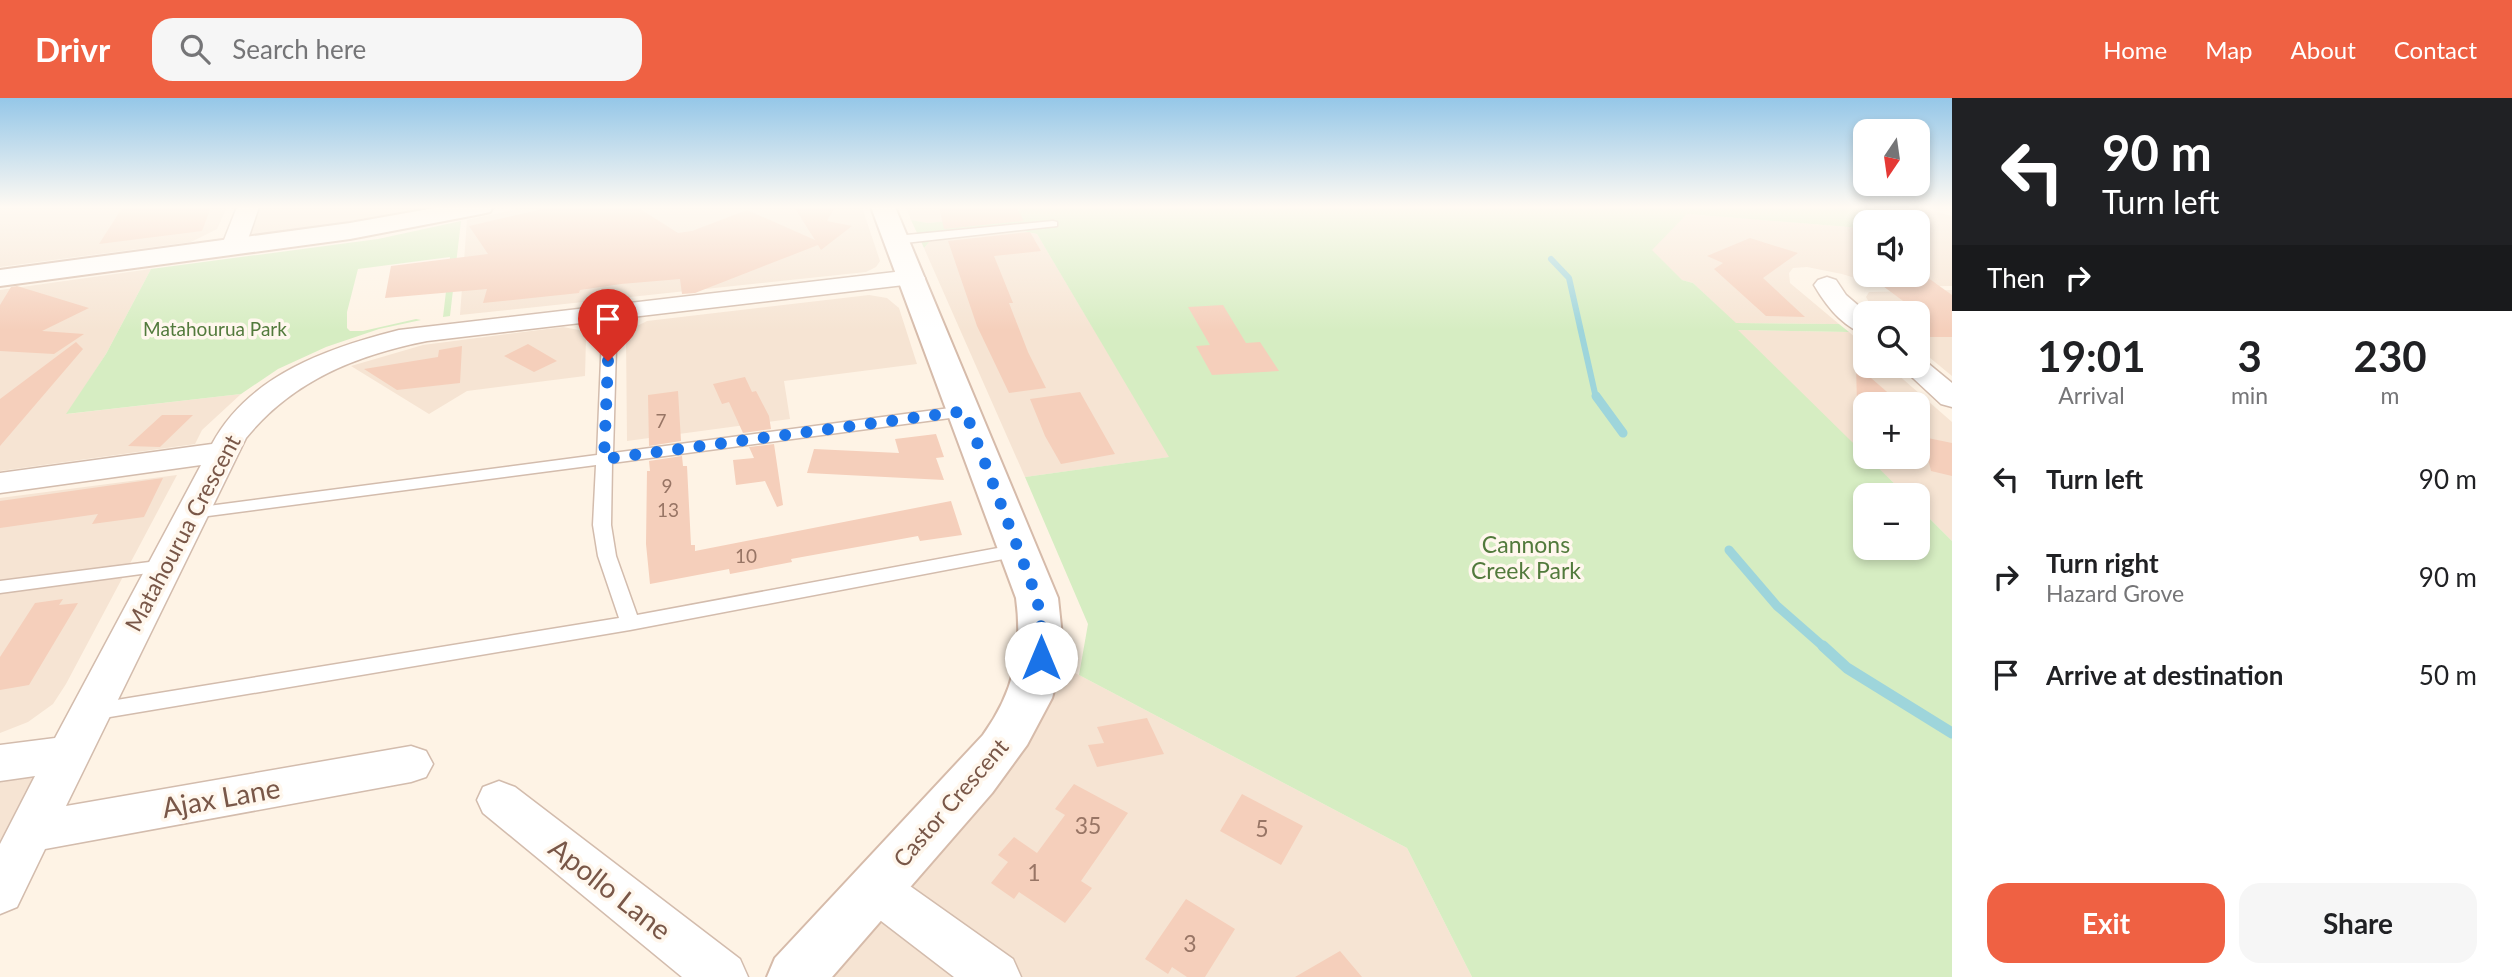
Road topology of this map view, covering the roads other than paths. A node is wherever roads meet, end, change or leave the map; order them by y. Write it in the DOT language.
graph roads {
  1 [pos="219,248"];
  2 [pos="900,248"];
  3 [pos="0,278"];
  4 [pos="912,278"];
  5 [pos="1827,285"];
  6 [pos="610,312"];
  7 [pos="1853,315"];
  8 [pos="1928,378"];
  9 [pos="1952,398"];
  10 [pos="965,411"];
  11 [pos="224,452"];
  12 [pos="604,459"];
  13 [pos="0,483"];
  14 [pos="192,513"];
  15 [pos="1019,550"];
  16 [pos="165,566"];
  17 [pos="0,587"];
  18 [pos="630,623"];
  19 [pos="89,713"];
  20 [pos="68,754"];
  21 [pos="0,763"];
  22 [pos="411,764"];
  23 [pos="499,800"];
  24 [pos="31,832"];
  25 [pos="876,889"];
  26 [pos="0,892"];
  27 [pos="722,977"];
  28 [pos="796,977"];
  29 [pos="995,977"];
  1 -- 3 [label="street"];
  2 -- 4 [label="street, Castor Crescent"];
  4 -- 6 [label="street, Matahourua Crescent"];
  4 -- 10 [label="street, Castor Crescent"];
  5 -- 7 [label="street"];
  6 -- 11 [label="street, Matahourua Crescent"];
  6 -- 12 [label="lane"];
  8 -- 9 [label="street"];
  10 -- 12 [label="lane"];
  10 -- 15 [label="street, Castor Crescent"];
  11 -- 13 [label="street"];
  11 -- 14 [label="street, Matahourua Crescent"];
  12 -- 14 [label="lane"];
  12 -- 18 [label="lane"];
  14 -- 16 [label="street, Matahourua Crescent"];
  15 -- 18 [label="lane"];
  15 -- 25 [label="street, Castor Crescent"];
  16 -- 17 [label="lane"];
  16 -- 19 [label="street, Matahourua Crescent"];
  18 -- 19 [label="lane"];
  19 -- 20 [label="street, Matahourua Crescent"];
  20 -- 21 [label="street"];
  20 -- 24 [label="street, Matahourua Crescent"];
  22 -- 24 [label="street, Ajax Lane"];
  23 -- 27 [label="street, Apollo Lane"];
  24 -- 26 [label="street, Matahourua Crescent"];
  25 -- 28 [label="street, Castor Crescent"];
  25 -- 29 [label="street"];
}
